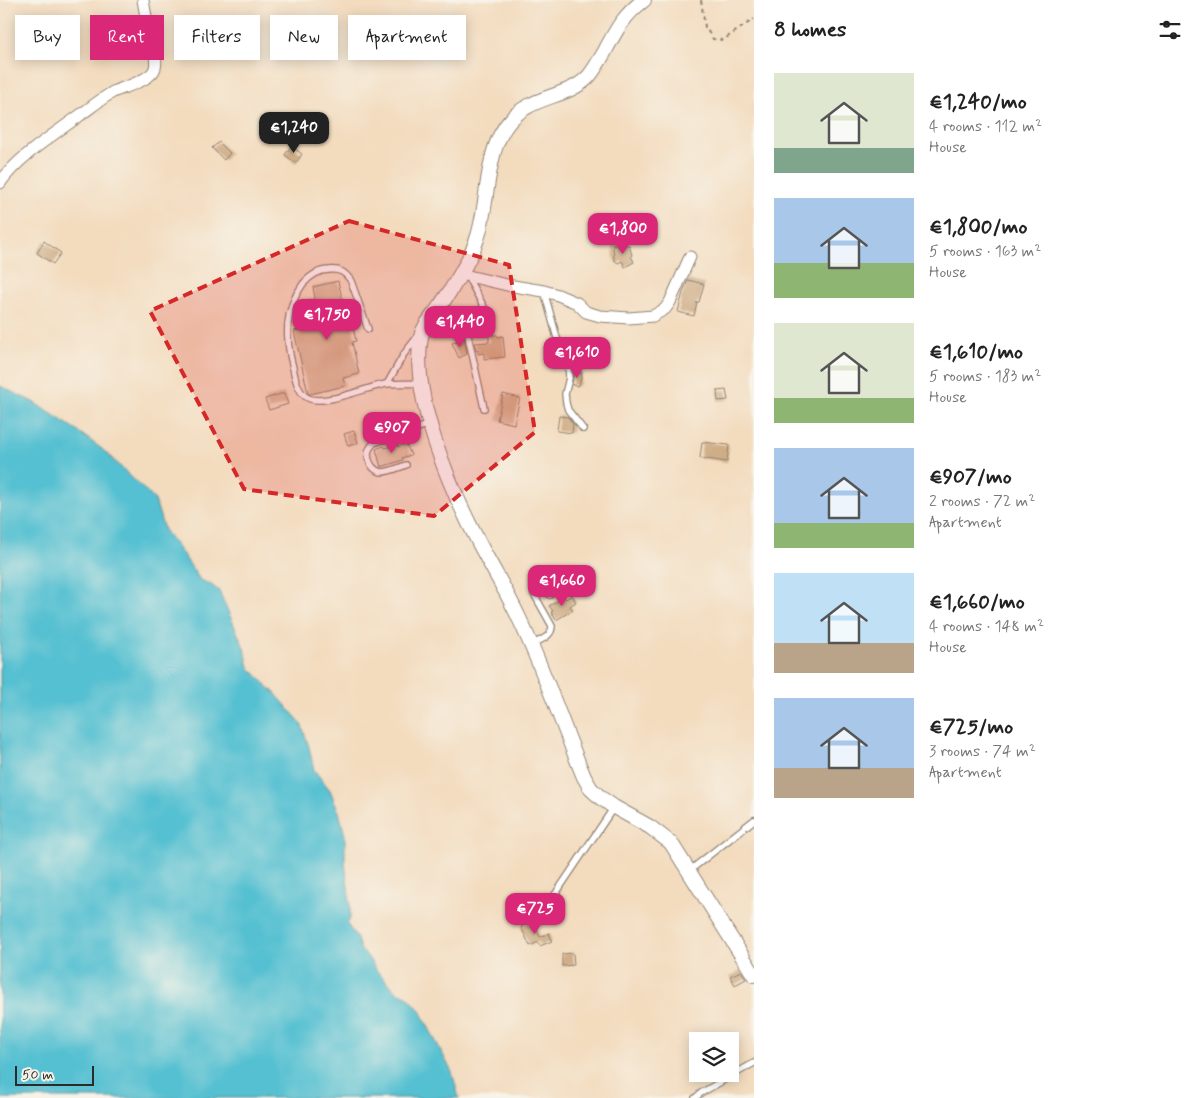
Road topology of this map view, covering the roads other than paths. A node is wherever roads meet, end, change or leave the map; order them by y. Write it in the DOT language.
graph roads {
  1 [pos="143,0"];
  2 [pos="644,0"];
  3 [pos="0,182"];
  4 [pos="690,257"];
  5 [pos="463,275"];
  6 [pos="544,291"];
  7 [pos="441,305"];
  8 [pos="490,318"];
  9 [pos="368,329"];
  10 [pos="422,332"];
  11 [pos="421,383"];
  12 [pos="387,384"];
  13 [pos="484,408"];
  14 [pos="430,424"];
  15 [pos="583,429"];
  16 [pos="406,465"];
  17 [pos="550,595"];
  18 [pos="531,645"];
  19 [pos="614,807"];
  20 [pos="754,820"];
  21 [pos="689,871"];
  22 [pos="542,914"];
  23 [pos="754,975"];
  24 [pos="754,1063"];
  25 [pos="695,1098"];
  1 -- 3 [label="street"];
  2 -- 5 [label="street"];
  4 -- 6 [label="street"];
  5 -- 6 [label="street"];
  5 -- 7 [label="street"];
  5 -- 8 [label="lane"];
  6 -- 15 [label="lane"];
  7 -- 10 [label="street"];
  7 -- 13 [label="lane"];
  9 -- 12 [label="lane"];
  10 -- 11 [label="street"];
  10 -- 12 [label="lane"];
  11 -- 12 [label="lane"];
  11 -- 14 [label="street"];
  14 -- 16 [label="lane"];
  14 -- 18 [label="street"];
  17 -- 18 [label="lane"];
  18 -- 19 [label="street"];
  19 -- 21 [label="street"];
  19 -- 22 [label="lane"];
  20 -- 21 [label="lane"];
  21 -- 23 [label="street"];
  24 -- 25 [label="lane"];
}
